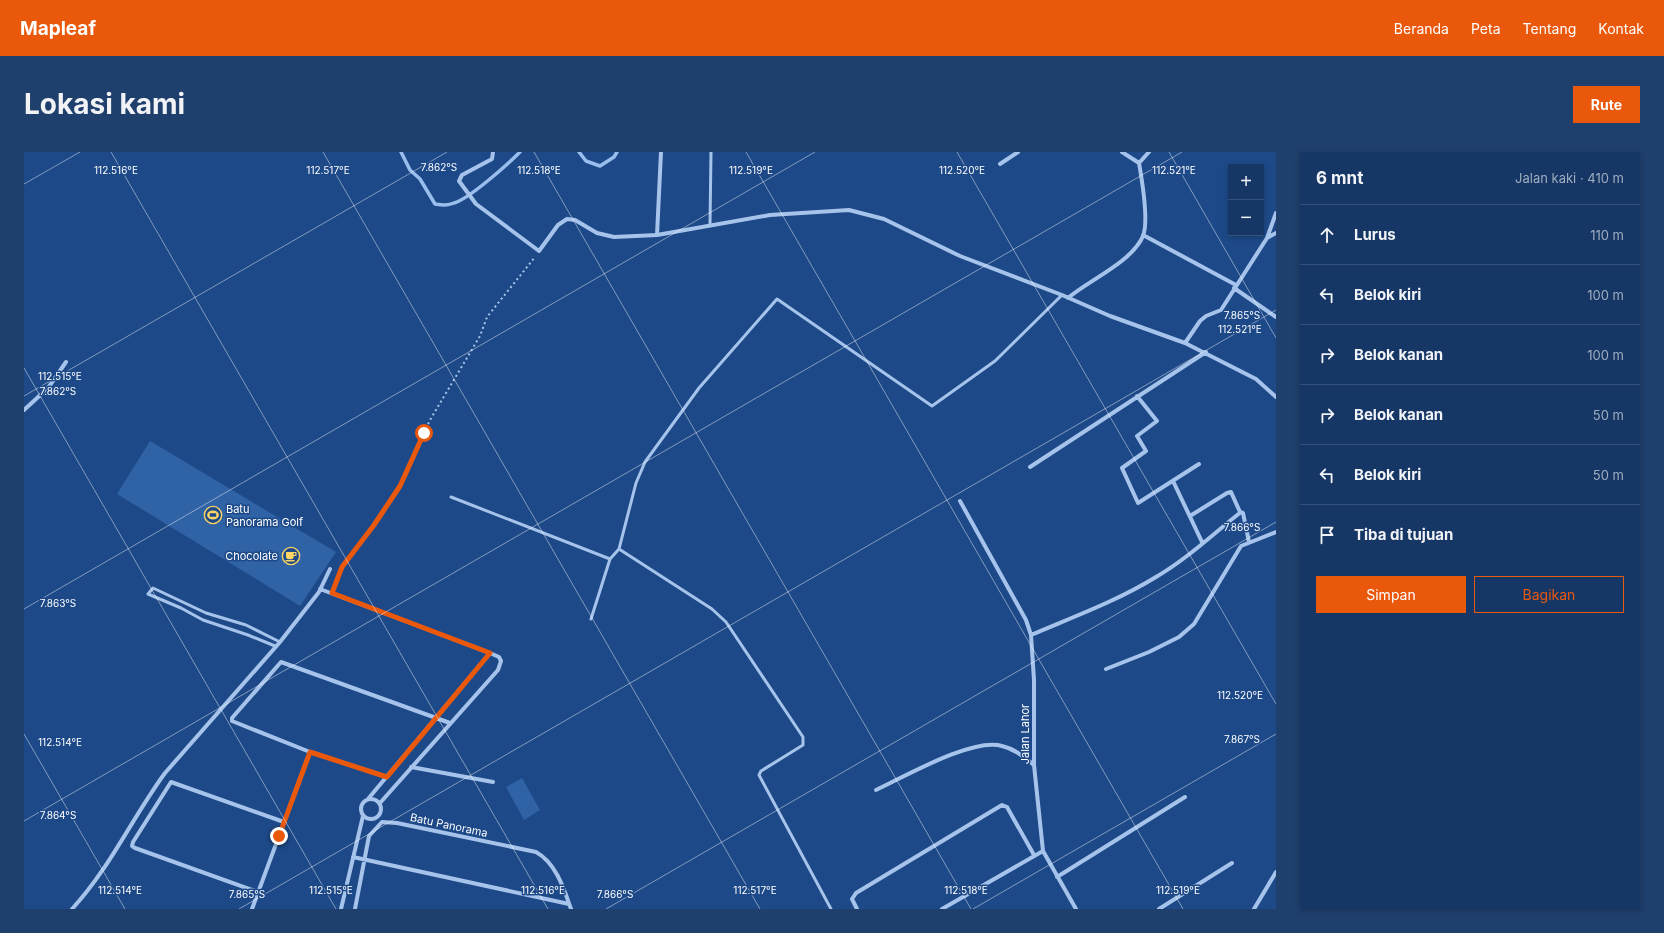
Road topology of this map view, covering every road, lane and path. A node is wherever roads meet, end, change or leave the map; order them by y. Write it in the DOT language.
graph roads {
  1 [pos="493,152"];
  2 [pos="661,152"];
  3 [pos="711,152"];
  4 [pos="1018,152"];
  5 [pos="1122,152"];
  6 [pos="1149,152"];
  7 [pos="1139,163"];
  8 [pos="1000,164"];
  9 [pos="1276,213"];
  10 [pos="710,225"];
  11 [pos="1276,233"];
  12 [pos="657,235"];
  13 [pos="1143,235"];
  14 [pos="1267,238"];
  15 [pos="539,251"];
  16 [pos="1235,286"];
  17 [pos="1062,295"];
  18 [pos="1068,298"];
  19 [pos="1276,318"];
  20 [pos="1185,343"];
  21 [pos="1206,352"];
  22 [pos="66,362"];
  23 [pos="1137,396"];
  24 [pos="1276,397"];
  25 [pos="24,410"];
  26 [pos="1200,464"];
  27 [pos="1030,467"];
  28 [pos="1173,481"];
  29 [pos="451,497"];
  30 [pos="960,501"];
  31 [pos="1240,512"];
  32 [pos="1190,516"];
  33 [pos="1276,532"];
  34 [pos="1202,542"];
  35 [pos="1249,542"];
  36 [pos="619,549"];
  37 [pos="610,559"];
  38 [pos="330,569"];
  39 [pos="320,589"];
  40 [pos="332,593"];
  41 [pos="591,619"];
  42 [pos="1031,635"];
  43 [pos="280,642"];
  44 [pos="275,646"];
  45 [pos="490,653"];
  46 [pos="1106,669"];
  47 [pos="436,717"];
  48 [pos="450,723"];
  49 [pos="310,752"];
  50 [pos="1034,765"];
  51 [pos="411,768"];
  52 [pos="387,777"];
  53 [pos="493,782"];
  54 [pos="876,790"];
  55 [pos="1185,797"];
  56 [pos="368,799"];
  57 [pos="380,803"];
  58 [pos="380,815"];
  59 [pos="363,816"];
  60 [pos="284,822"];
  61 [pos="382,822"];
  62 [pos="1043,852"];
  63 [pos="1034,855"];
  64 [pos="353,857"];
  65 [pos="365,858"];
  66 [pos="1232,863"];
  67 [pos="1276,872"];
  68 [pos="1057,877"];
  69 [pos="258,892"];
  70 [pos="570,904"];
  71 [pos="950,907"];
  72 [pos="73,908"];
  73 [pos="80,909"];
  74 [pos="252,909"];
  75 [pos="341,909"];
  76 [pos="355,909"];
  77 [pos="571,909"];
  78 [pos="831,909"];
  79 [pos="857,909"];
  80 [pos="942,909"];
  81 [pos="1076,909"];
  82 [pos="1159,909"];
  83 [pos="1254,909"];
  1 -- 15 [label="street"];
  2 -- 12 [label="street"];
  3 -- 10 [label="lane"];
  4 -- 8 [label="street"];
  5 -- 7 [label="street"];
  6 -- 7 [label="street"];
  7 -- 13 [label="street"];
  9 -- 14 [label="street"];
  10 -- 12 [label="street"];
  10 -- 17 [label="street"];
  11 -- 14 [label="street"];
  12 -- 15 [label="street"];
  13 -- 16 [label="street"];
  13 -- 18 [label="street"];
  14 -- 16 [label="street"];
  15 -- 40 [label="path"];
  16 -- 19 [label="street"];
  16 -- 20 [label="street"];
  17 -- 18 [label="street"];
  17 -- 36 [label="lane"];
  18 -- 20 [label="street"];
  20 -- 21 [label="street"];
  21 -- 23 [label="street"];
  21 -- 24 [label="street"];
  22 -- 25 [label="street"];
  23 -- 27 [label="street"];
  23 -- 28 [label="street"];
  26 -- 28 [label="street"];
  28 -- 32 [label="street"];
  29 -- 37 [label="lane"];
  30 -- 42 [label="street, Jalan Lahor"];
  31 -- 32 [label="street"];
  31 -- 34 [label="street"];
  31 -- 35 [label="street"];
  32 -- 34 [label="street"];
  33 -- 35 [label="street"];
  34 -- 42 [label="street"];
  35 -- 46 [label="street"];
  36 -- 37 [label="lane"];
  36 -- 78 [label="lane"];
  37 -- 41 [label="lane"];
  38 -- 39 [label="street"];
  39 -- 40 [label="street"];
  39 -- 43 [label="street"];
  40 -- 45 [label="street"];
  42 -- 50 [label="street, Jalan Lahor"];
  43 -- 44 [label="street"];
  43 -- 44 [label="lane"];
  44 -- 72 [label="street"];
  45 -- 47 [label="street"];
  45 -- 48 [label="street"];
  47 -- 48 [label="street"];
  47 -- 49 [label="street"];
  47 -- 52 [label="street"];
  48 -- 51 [label="street"];
  49 -- 52 [label="street"];
  49 -- 60 [label="street"];
  50 -- 54 [label="street"];
  50 -- 62 [label="street, Jalan Lahor"];
  51 -- 53 [label="street"];
  51 -- 57 [label="street"];
  52 -- 56 [label="street"];
  55 -- 68 [label="street"];
  56 -- 57 [label="street"];
  56 -- 59 [label="street"];
  57 -- 58 [label="street"];
  58 -- 59 [label="street"];
  58 -- 61 [label="street"];
  59 -- 64 [label="street"];
  60 -- 69 [label="street"];
  60 -- 69 [label="street"];
  61 -- 65 [label="street"];
  61 -- 70 [label="street, Batu Panorama"];
  62 -- 63 [label="street"];
  62 -- 68 [label="street, Jalan Lahor"];
  63 -- 71 [label="street"];
  63 -- 79 [label="street"];
  64 -- 65 [label="street"];
  64 -- 75 [label="street"];
  65 -- 70 [label="street"];
  65 -- 76 [label="street"];
  66 -- 82 [label="street"];
  67 -- 83 [label="street"];
  68 -- 81 [label="street, Jalan Lahor"];
  69 -- 74 [label="street"];
  70 -- 77 [label="street, Batu Panorama"];
  71 -- 80 [label="street"];
  72 -- 73 [label="street"];
}
